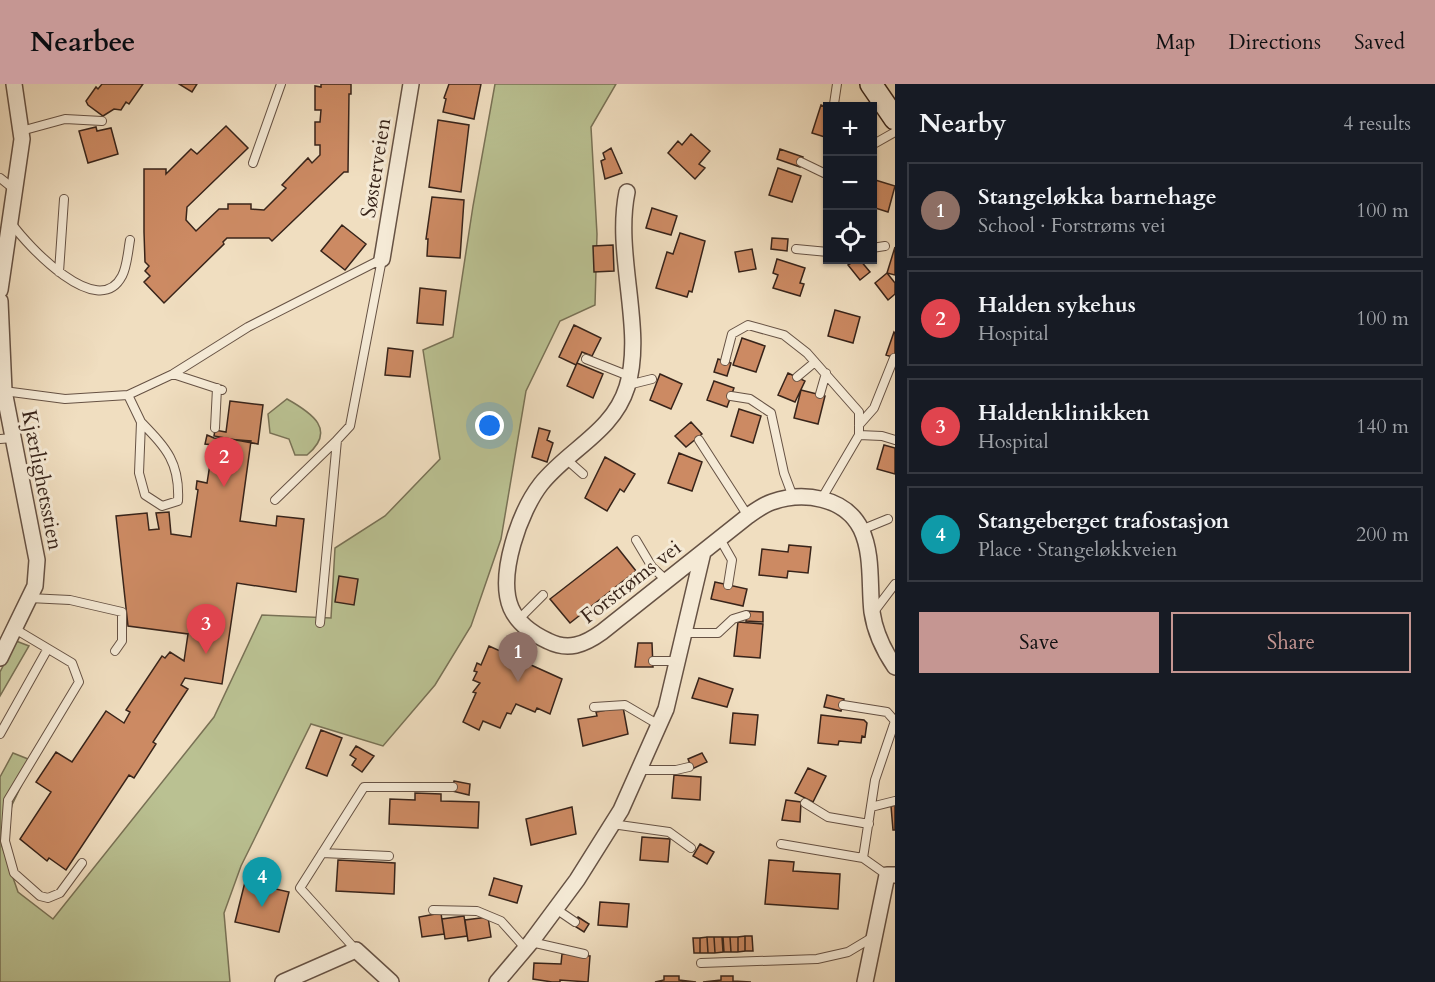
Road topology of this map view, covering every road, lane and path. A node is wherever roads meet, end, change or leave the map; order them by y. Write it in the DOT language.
graph roads {
  1 [pos="14,84"];
  2 [pos="281,84"];
  3 [pos="411,84"];
  4 [pos="837,84"];
  5 [pos="871,84"];
  6 [pos="834,102"];
  7 [pos="895,119"];
  8 [pos="102,121"];
  9 [pos="21,131"];
  10 [pos="895,132"];
  11 [pos="877,143"];
  12 [pos="801,162"];
  13 [pos="254,164"];
  14 [pos="823,173"];
  15 [pos="0,177"];
  16 [pos="14,189"];
  17 [pos="627,192"];
  18 [pos="64,199"];
  19 [pos="9,220"];
  20 [pos="130,240"];
  21 [pos="885,246"];
  22 [pos="877,247"];
  23 [pos="796,249"];
  24 [pos="823,252"];
  25 [pos="382,259"];
  26 [pos="59,272"];
  27 [pos="0,290"];
  28 [pos="0,301"];
  29 [pos="894,358"];
  30 [pos="586,359"];
  31 [pos="725,361"];
  32 [pos="815,362"];
  33 [pos="826,373"];
  34 [pos="173,374"];
  35 [pos="797,377"];
  36 [pos="652,379"];
  37 [pos="628,380"];
  38 [pos="4,391"];
  39 [pos="820,394"];
  40 [pos="128,395"];
  41 [pos="731,396"];
  42 [pos="141,422"];
  43 [pos="859,425"];
  44 [pos="215,428"];
  45 [pos="859,435"];
  46 [pos="7,438"];
  47 [pos="337,440"];
  48 [pos="699,440"];
  49 [pos="895,440"];
  50 [pos="566,459"];
  51 [pos="583,474"];
  52 [pos="793,497"];
  53 [pos="822,498"];
  54 [pos="275,500"];
  55 [pos="748,516"];
  56 [pos="888,519"];
  57 [pos="861,530"];
  58 [pos="720,539"];
  59 [pos="636,540"];
  60 [pos="703,552"];
  61 [pos="666,580"];
  62 [pos="895,584"];
  63 [pos="728,585"];
  64 [pos="543,595"];
  65 [pos="29,598"];
  66 [pos="746,615"];
  67 [pos="872,615"];
  68 [pos="518,620"];
  69 [pos="320,623"];
  70 [pos="15,629"];
  71 [pos="684,633"];
  72 [pos="48,650"];
  73 [pos="115,651"];
  74 [pos="0,658"];
  75 [pos="653,661"];
  76 [pos="677,661"];
  77 [pos="895,668"];
  78 [pos="843,705"];
  79 [pos="594,707"];
  80 [pos="659,725"];
  81 [pos="0,734"];
  82 [pos="689,767"];
  83 [pos="639,770"];
  84 [pos="453,787"];
  85 [pos="895,801"];
  86 [pos="805,803"];
  87 [pos="871,807"];
  88 [pos="612,824"];
  89 [pos="869,824"];
  90 [pos="781,844"];
  91 [pos="691,848"];
  92 [pos="322,853"];
  93 [pos="389,856"];
  94 [pos="863,858"];
  95 [pos="82,863"];
  96 [pos="891,875"];
  97 [pos="556,909"];
  98 [pos="433,910"];
  99 [pos="575,922"];
  100 [pos="874,936"];
  101 [pos="528,945"];
  102 [pos="356,950"];
  103 [pos="584,954"];
  104 [pos="701,963"];
  105 [pos="283,982"];
  106 [pos="391,982"];
  107 [pos="497,982"];
  108 [pos="865,982"];
  1 -- 9 [label="street"];
  2 -- 13 [label="lane"];
  3 -- 25 [label="street, Søsterveien"];
  4 -- 6 [label="lane"];
  5 -- 7 [label="street"];
  8 -- 9 [label="lane"];
  9 -- 16 [label="street"];
  10 -- 11 [label="lane"];
  12 -- 14 [label="lane"];
  15 -- 16 [label="lane"];
  16 -- 19 [label="street"];
  17 -- 37 [label="street"];
  18 -- 26 [label="lane"];
  19 -- 26 [label="lane"];
  19 -- 27 [label="street"];
  20 -- 26 [label="lane"];
  21 -- 22 [label="lane"];
  23 -- 24 [label="lane"];
  25 -- 34 [label="lane"];
  25 -- 47 [label="lane"];
  28 -- 38 [label="street, Kjærlighetsstien"];
  29 -- 43 [label="lane"];
  30 -- 37 [label="lane"];
  31 -- 32 [label="lane"];
  32 -- 33 [label="lane"];
  32 -- 35 [label="lane"];
  33 -- 39 [label="lane"];
  33 -- 43 [label="lane"];
  34 -- 40 [label="lane"];
  34 -- 44 [label="lane"];
  36 -- 37 [label="lane"];
  37 -- 50 [label="street"];
  38 -- 40 [label="lane"];
  38 -- 46 [label="street, Kjærlighetsstien"];
  40 -- 42 [label="lane"];
  41 -- 52 [label="lane"];
  42 -- 42 [label="lane"];
  43 -- 45 [label="lane"];
  45 -- 49 [label="lane"];
  45 -- 53 [label="lane"];
  46 -- 65 [label="street, Kjærlighetsstien"];
  47 -- 54 [label="lane"];
  47 -- 69 [label="lane"];
  48 -- 55 [label="lane"];
  50 -- 51 [label="lane"];
  50 -- 68 [label="street"];
  52 -- 53 [label="street, Forstrøms vei"];
  52 -- 55 [label="street, Forstrøms vei"];
  53 -- 57 [label="street, Forstrøms vei"];
  55 -- 58 [label="street, Forstrøms vei"];
  56 -- 57 [label="lane"];
  57 -- 67 [label="street"];
  58 -- 60 [label="street, Forstrøms vei"];
  58 -- 63 [label="lane"];
  59 -- 61 [label="lane"];
  60 -- 61 [label="street, Forstrøms vei"];
  60 -- 71 [label="street"];
  61 -- 68 [label="street, Forstrøms vei"];
  62 -- 67 [label="lane"];
  64 -- 68 [label="lane"];
  65 -- 70 [label="street, Kjærlighetsstien"];
  65 -- 73 [label="lane"];
  66 -- 71 [label="lane"];
  67 -- 77 [label="street"];
  70 -- 72 [label="lane"];
  70 -- 74 [label="street, Kjærlighetsstien"];
  71 -- 76 [label="street"];
  72 -- 81 [label="lane"];
  72 -- 95 [label="lane"];
  75 -- 76 [label="lane"];
  76 -- 80 [label="street"];
  78 -- 87 [label="lane"];
  79 -- 80 [label="lane"];
  80 -- 83 [label="street"];
  82 -- 83 [label="lane"];
  83 -- 88 [label="street"];
  84 -- 92 [label="lane"];
  85 -- 87 [label="lane"];
  86 -- 89 [label="lane"];
  87 -- 89 [label="lane"];
  88 -- 91 [label="lane"];
  88 -- 97 [label="street"];
  89 -- 94 [label="lane"];
  90 -- 94 [label="lane"];
  92 -- 93 [label="lane"];
  92 -- 102 [label="lane"];
  94 -- 96 [label="lane"];
  96 -- 100 [label="street"];
  97 -- 99 [label="lane"];
  97 -- 101 [label="street"];
  98 -- 101 [label="lane"];
  100 -- 104 [label="lane"];
  100 -- 108 [label="street"];
  101 -- 103 [label="lane"];
  101 -- 107 [label="street"];
  102 -- 105 [label="street"];
  102 -- 106 [label="street"];
}
